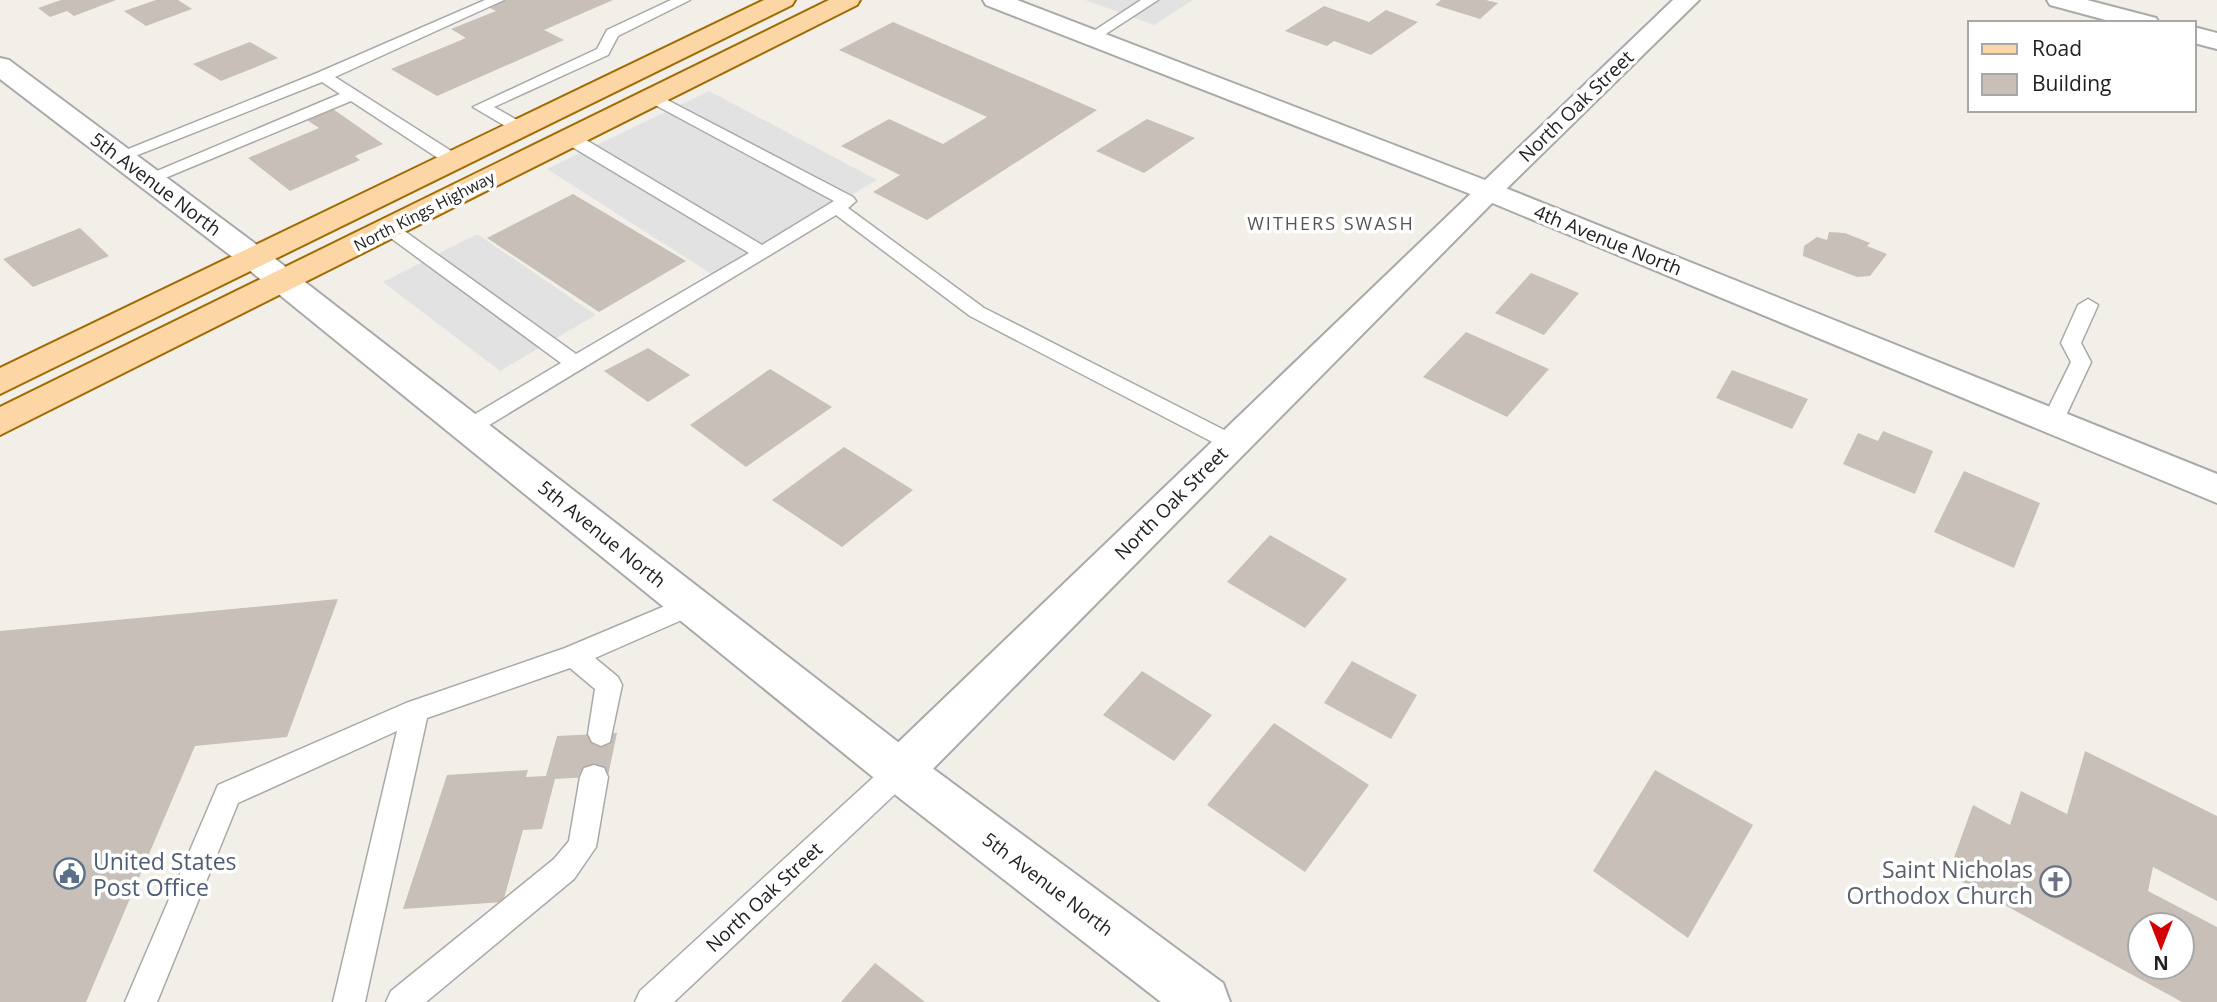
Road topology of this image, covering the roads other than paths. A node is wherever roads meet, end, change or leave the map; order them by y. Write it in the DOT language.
graph roads {
  1 [pos="497,0"];
  2 [pos="683,0"];
  3 [pos="783,0"];
  4 [pos="848,0"];
  5 [pos="995,0"];
  6 [pos="1687,0"];
  7 [pos="2059,0"];
  8 [pos="1142,1"];
  9 [pos="2139,21"];
  10 [pos="2196,36"];
  11 [pos="1090,38"];
  12 [pos="2217,41"];
  13 [pos="586,60"];
  14 [pos="0,66"];
  15 [pos="323,76"];
  16 [pos="622,78"];
  17 [pos="351,94"];
  18 [pos="652,97"];
  19 [pos="520,128"];
  20 [pos="570,138"];
  21 [pos="119,156"];
  22 [pos="453,160"];
  23 [pos="147,178"];
  24 [pos="1488,191"];
  25 [pos="836,207"];
  26 [pos="390,229"];
  27 [pos="762,253"];
  28 [pos="254,258"];
  29 [pos="283,281"];
  30 [pos="2088,305"];
  31 [pos="575,363"];
  32 [pos="0,382"];
  33 [pos="2053,421"];
  34 [pos="0,422"];
  35 [pos="468,428"];
  36 [pos="1232,443"];
  37 [pos="2217,489"];
  38 [pos="691,605"];
  39 [pos="574,656"];
  40 [pos="415,710"];
  41 [pos="601,734"];
  42 [pos="900,771"];
  43 [pos="594,777"];
  44 [pos="141,1002"];
  45 [pos="349,1002"];
  46 [pos="402,1002"];
  47 [pos="651,1002"];
  48 [pos="1204,1002"];
  1 -- 15 [label="lane"];
  2 -- 13 [label="lane"];
  3 -- 16 [label="main road, North Kings Highway"];
  4 -- 18 [label="main road, North Kings Highway"];
  5 -- 11 [label="street, 4th Avenue North"];
  6 -- 24 [label="street, North Oak Street"];
  7 -- 9 [label="street"];
  8 -- 11 [label="lane"];
  10 -- 12 [label="street"];
  11 -- 24 [label="street, 4th Avenue North"];
  13 -- 16 [label="lane"];
  13 -- 19 [label="lane"];
  14 -- 21 [label="street, 5th Avenue North"];
  15 -- 17 [label="lane"];
  15 -- 21 [label="lane"];
  16 -- 19 [label="main road, North Kings Highway"];
  17 -- 22 [label="lane"];
  17 -- 23 [label="lane"];
  18 -- 20 [label="main road, North Kings Highway"];
  18 -- 25 [label="lane"];
  19 -- 22 [label="main road, North Kings Highway"];
  20 -- 26 [label="main road, North Kings Highway"];
  20 -- 27 [label="lane"];
  21 -- 23 [label="street, 5th Avenue North"];
  22 -- 28 [label="main road, North Kings Highway"];
  23 -- 28 [label="street, 5th Avenue North"];
  24 -- 33 [label="street, 4th Avenue North"];
  24 -- 36 [label="street, North Oak Street"];
  25 -- 27 [label="lane"];
  25 -- 36 [label="lane"];
  26 -- 29 [label="main road, North Kings Highway"];
  26 -- 31 [label="lane"];
  27 -- 31 [label="lane"];
  28 -- 29 [label="street, 5th Avenue North"];
  28 -- 32 [label="main road, North Kings Highway"];
  29 -- 34 [label="main road, North Kings Highway"];
  29 -- 35 [label="street, 5th Avenue North"];
  30 -- 33 [label="lane"];
  31 -- 35 [label="lane"];
  33 -- 37 [label="street, 4th Avenue North"];
  35 -- 38 [label="street, 5th Avenue North"];
  36 -- 42 [label="street, North Oak Street"];
  38 -- 39 [label="lane"];
  38 -- 42 [label="street, 5th Avenue North"];
  39 -- 40 [label="lane"];
  39 -- 41 [label="lane"];
  40 -- 44 [label="lane"];
  40 -- 45 [label="lane"];
  42 -- 47 [label="lane, North Oak Street"];
  42 -- 48 [label="street, 5th Avenue North"];
  43 -- 46 [label="lane"];
}
